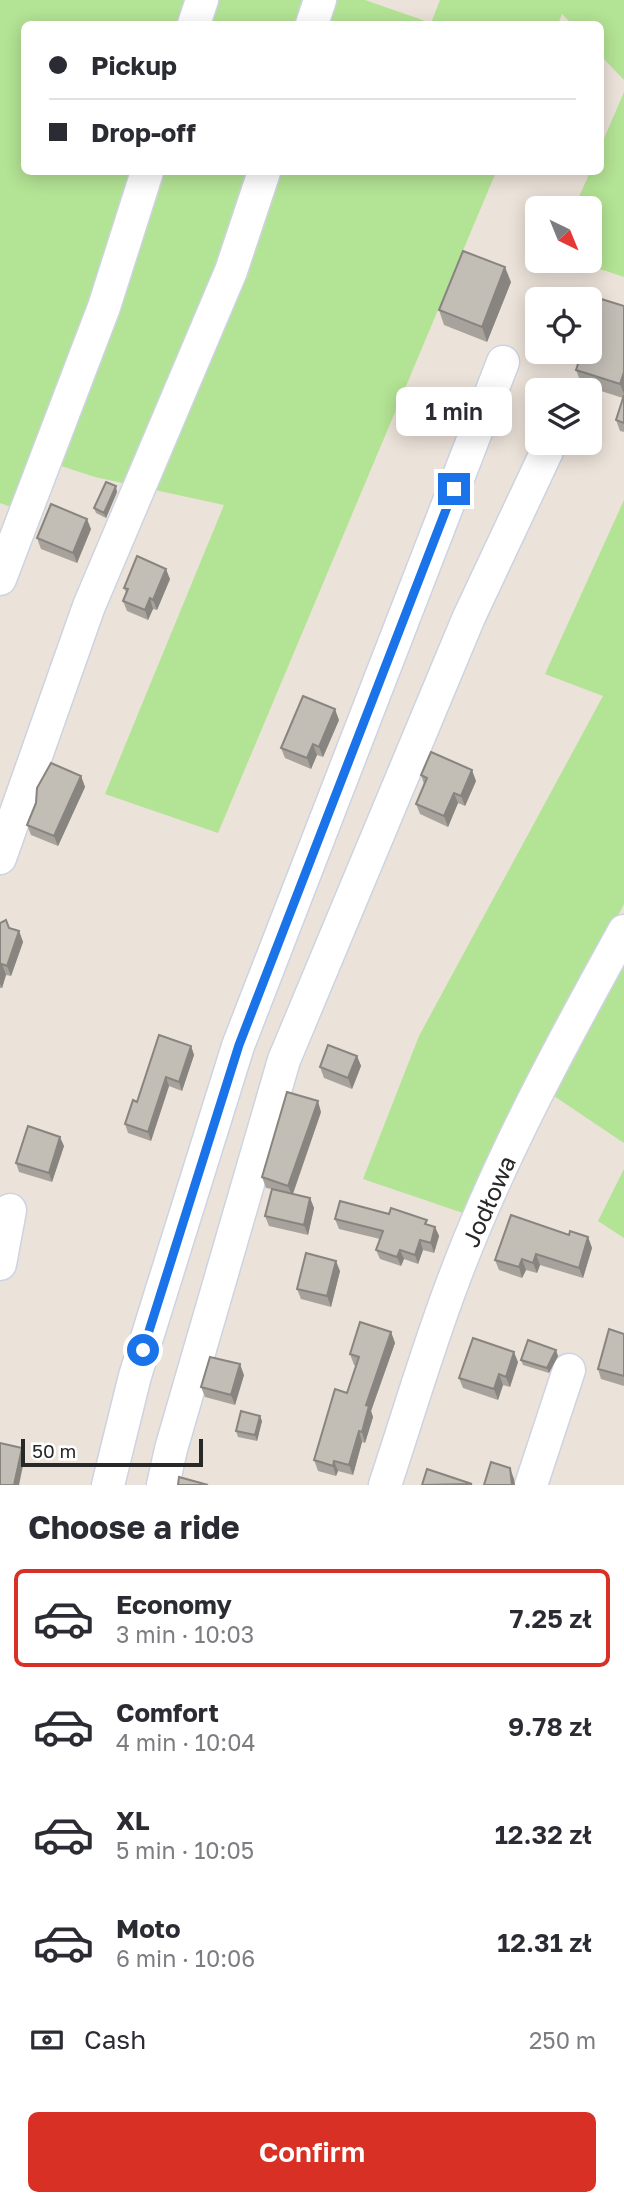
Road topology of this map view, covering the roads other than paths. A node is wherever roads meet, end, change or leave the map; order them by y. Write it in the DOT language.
graph roads {
  1 [pos="202,0"];
  2 [pos="320,0"];
  3 [pos="195,21"];
  4 [pos="313,21"];
  5 [pos="146,175"];
  6 [pos="263,175"];
  7 [pos="503,362"];
  8 [pos="546,455"];
  9 [pos="0,579"];
  10 [pos="0,858"];
  11 [pos="624,931"];
  12 [pos="10,1210"];
  13 [pos="0,1264"];
  14 [pos="569,1370"];
  15 [pos="108,1485"];
  16 [pos="163,1485"];
  17 [pos="385,1485"];
  18 [pos="531,1485"];
  1 -- 3 [label="street"];
  2 -- 4 [label="street"];
  5 -- 9 [label="street"];
  6 -- 10 [label="street"];
  7 -- 15 [label="street"];
  8 -- 16 [label="street"];
  11 -- 17 [label="street, Jodłowa"];
  12 -- 13 [label="street"];
  14 -- 18 [label="street"];
}
